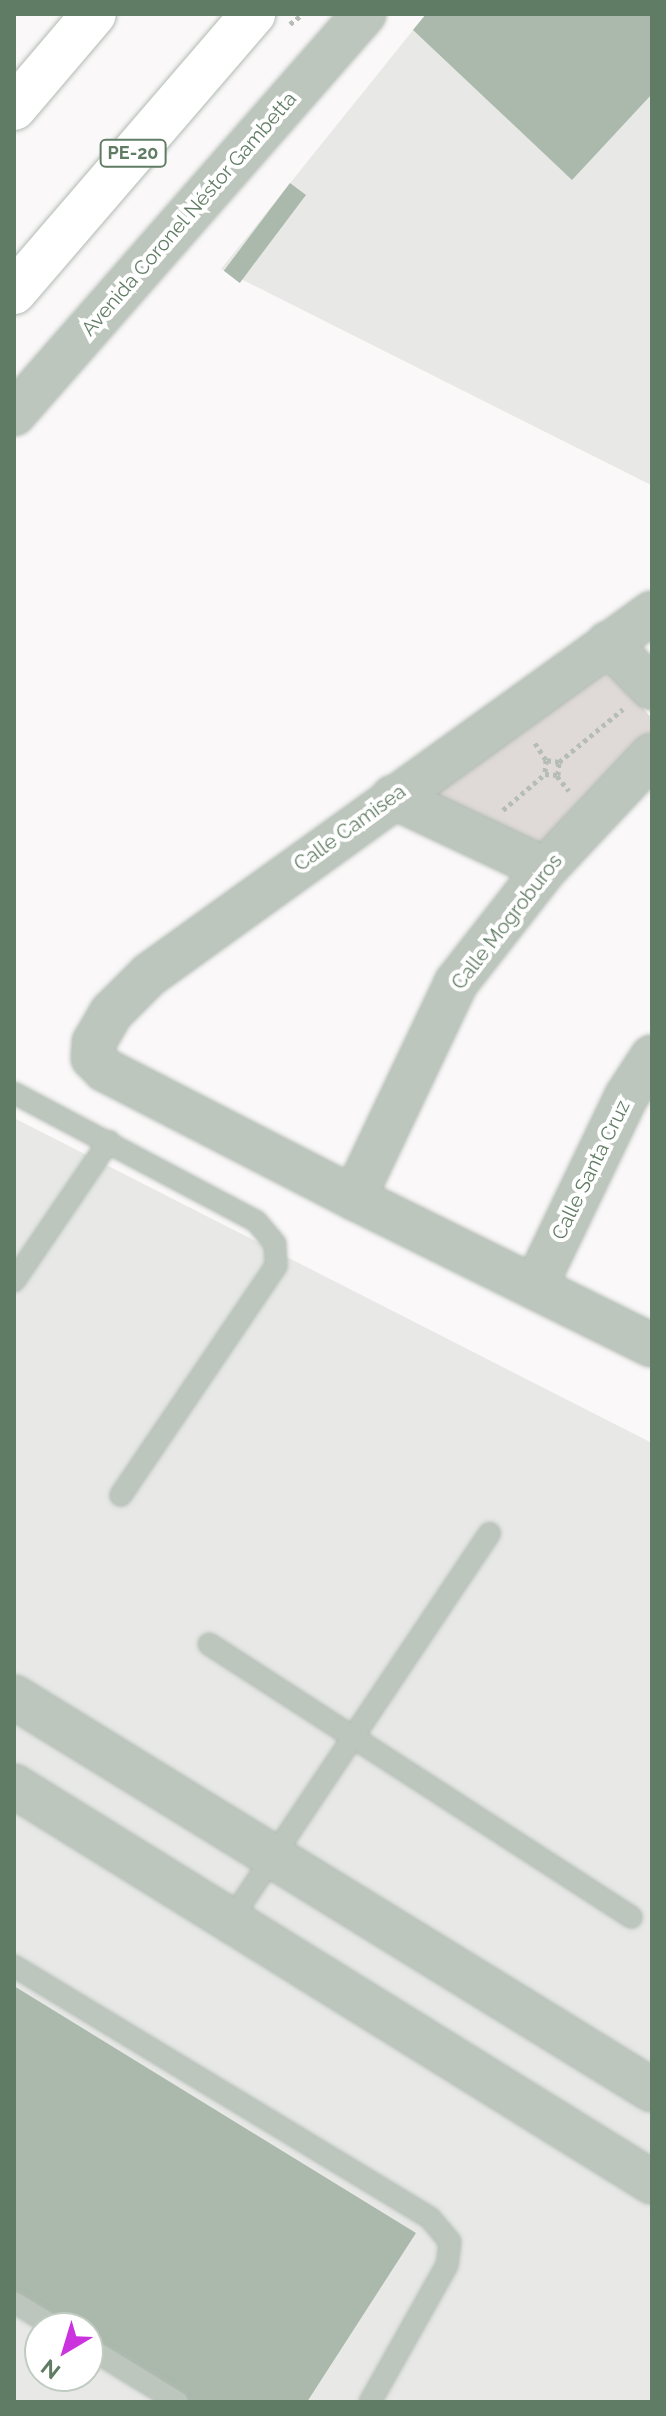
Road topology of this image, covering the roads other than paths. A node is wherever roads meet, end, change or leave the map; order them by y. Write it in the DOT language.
graph roads {
  1 [pos="94,14"];
  2 [pos="253,14"];
  3 [pos="364,14"];
  4 [pos="14,108"];
  5 [pos="14,292"];
  6 [pos="14,414"];
  7 [pos="652,613"];
  8 [pos="608,643"];
  9 [pos="641,695"];
  10 [pos="652,755"];
  11 [pos="393,797"];
  12 [pos="545,869"];
  13 [pos="652,1057"];
  14 [pos="14,1093"];
  15 [pos="109,1141"];
  16 [pos="354,1198"];
  17 [pos="14,1281"];
  18 [pos="535,1287"];
  19 [pos="652,1345"];
  20 [pos="121,1495"];
  21 [pos="490,1533"];
  22 [pos="209,1644"];
  23 [pos="14,1697"];
  24 [pos="352,1736"];
  25 [pos="14,1786"];
  26 [pos="272,1854"];
  27 [pos="631,1917"];
  28 [pos="232,1918"];
  29 [pos="14,1966"];
  30 [pos="652,2090"];
  31 [pos="652,2182"];
  32 [pos="104,2357"];
  33 [pos="178,2402"];
  34 [pos="370,2402"];
  1 -- 4 [label="highway"];
  2 -- 5 [label="highway, PE-20"];
  3 -- 6 [label="street, Avenida Coronel Néstor Gambetta"];
  7 -- 8 [label="street, Calle Camisea"];
  8 -- 9 [label="street"];
  8 -- 11 [label="street, Calle Camisea"];
  10 -- 12 [label="street, Calle Mogroburos"];
  11 -- 12 [label="street"];
  11 -- 16 [label="street, Calle Camisea"];
  12 -- 16 [label="street, Calle Mogroburos"];
  13 -- 18 [label="street, Calle Santa Cruz"];
  14 -- 15 [label="lane"];
  15 -- 17 [label="lane"];
  15 -- 20 [label="lane"];
  16 -- 18 [label="street"];
  18 -- 19 [label="street"];
  21 -- 24 [label="lane"];
  22 -- 24 [label="lane"];
  23 -- 26 [label="street"];
  24 -- 26 [label="lane"];
  24 -- 27 [label="lane"];
  25 -- 28 [label="street"];
  26 -- 28 [label="lane"];
  26 -- 30 [label="street"];
  28 -- 31 [label="street"];
  29 -- 34 [label="lane"];
  32 -- 33 [label="lane"];
}
